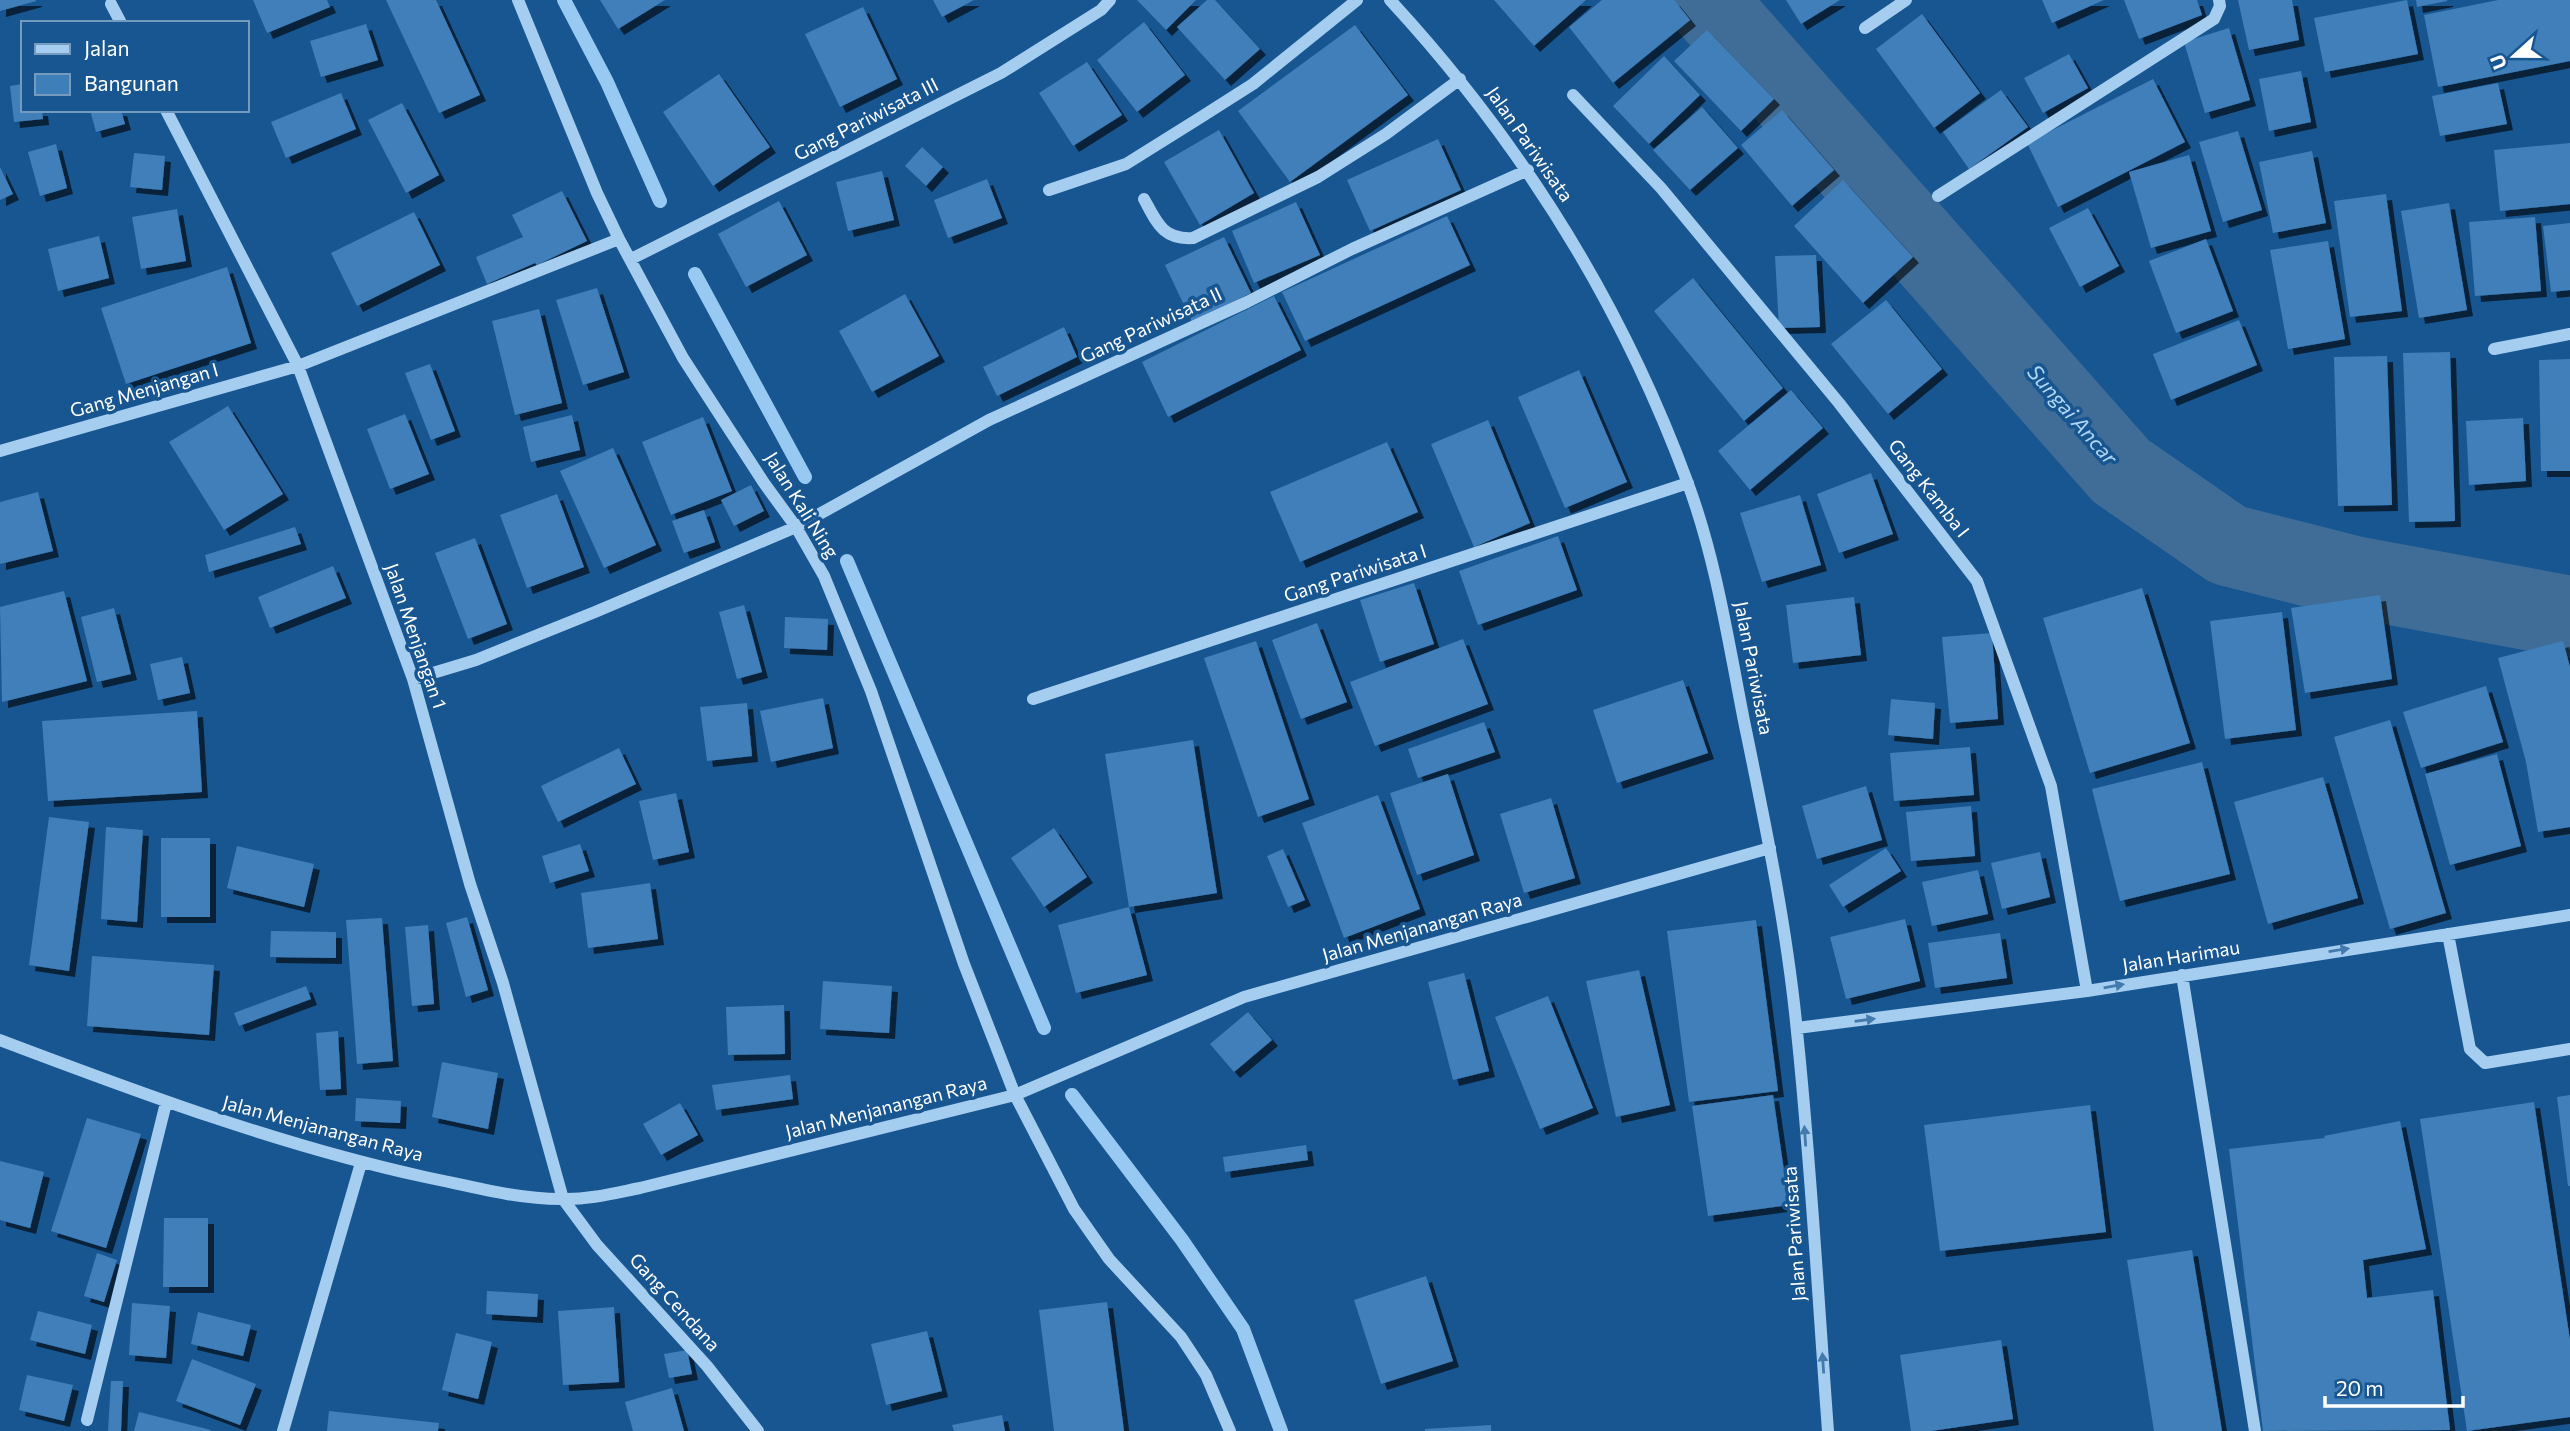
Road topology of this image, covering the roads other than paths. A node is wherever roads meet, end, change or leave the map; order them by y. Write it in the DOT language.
graph roads {
  1 [pos="518,0"];
  2 [pos="1111,0"];
  3 [pos="1357,0"];
  4 [pos="1390,0"];
  5 [pos="1906,0"];
  6 [pos="2220,0"];
  7 [pos="111,4"];
  8 [pos="120,21"];
  9 [pos="1865,28"];
  10 [pos="1460,79"];
  11 [pos="1573,94"];
  12 [pos="167,112"];
  13 [pos="1528,170"];
  14 [pos="1049,190"];
  15 [pos="1938,196"];
  16 [pos="1144,199"];
  17 [pos="619,239"];
  18 [pos="631,259"];
  19 [pos="2570,334"];
  20 [pos="2494,349"];
  21 [pos="298,366"];
  22 [pos="1,448"];
  23 [pos="1688,483"];
  24 [pos="796,527"];
  25 [pos="414,679"];
  26 [pos="1033,699"];
  27 [pos="1770,848"];
  28 [pos="2570,915"];
  29 [pos="2448,934"];
  30 [pos="2182,975"];
  31 [pos="2087,991"];
  32 [pos="1797,1028"];
  33 [pos="0,1040"];
  34 [pos="2570,1049"];
  35 [pos="1016,1095"];
  36 [pos="166,1103"];
  37 [pos="360,1163"];
  38 [pos="563,1199"];
  39 [pos="87,1420"];
  40 [pos="283,1431"];
  41 [pos="758,1431"];
  42 [pos="1230,1431"];
  43 [pos="1828,1431"];
  44 [pos="2255,1431"];
  1 -- 17 [label="street, Jalan Kali Ning"];
  2 -- 18 [label="street, Gang Pariwisata III"];
  3 -- 14 [label="street"];
  4 -- 10 [label="street, Jalan Pariwisata"];
  5 -- 9 [label="street"];
  6 -- 15 [label="street"];
  7 -- 8 [label="street"];
  10 -- 13 [label="street, Jalan Pariwisata"];
  10 -- 16 [label="street"];
  11 -- 31 [label="street, Gang Kamba I"];
  12 -- 21 [label="street, Jalan Menjangan 1"];
  13 -- 23 [label="street, Jalan Pariwisata"];
  13 -- 24 [label="street, Gang Pariwisata II"];
  17 -- 18 [label="street, Jalan Kali Ning"];
  17 -- 21 [label="street, Gang Menjangan I"];
  18 -- 24 [label="street, Jalan Kali Ning"];
  19 -- 20 [label="street"];
  21 -- 22 [label="street, Gang Menjangan I"];
  21 -- 25 [label="street, Jalan Menjangan 1"];
  23 -- 26 [label="street, Gang Pariwisata I"];
  23 -- 27 [label="street, Jalan Pariwisata"];
  24 -- 25 [label="street, Gang Pariwisata II"];
  24 -- 35 [label="street, Jalan Kali Ning"];
  25 -- 38 [label="street, Jalan Menjangan 1"];
  27 -- 32 [label="street, Jalan Pariwisata"];
  27 -- 35 [label="street, Jalan Menjanangan Raya"];
  28 -- 29 [label="street, Jalan Harimau"];
  30 -- 29 [label="street, Jalan Harimau, one-way"];
  29 -- 34 [label="street"];
  31 -- 30 [label="street, Jalan Harimau, one-way"];
  30 -- 44 [label="street"];
  32 -- 31 [label="street, Jalan Harimau, one-way"];
  43 -- 32 [label="street, Jalan Pariwisata, one-way"];
  33 -- 36 [label="street, Jalan Menjanangan Raya"];
  35 -- 38 [label="street, Jalan Menjanangan Raya"];
  35 -- 42 [label="street, Jalan Kali Ning"];
  36 -- 37 [label="street, Jalan Menjanangan Raya"];
  36 -- 39 [label="street"];
  37 -- 38 [label="street, Jalan Menjanangan Raya"];
  37 -- 40 [label="street"];
  38 -- 41 [label="street, Gang Cendana"];
}
